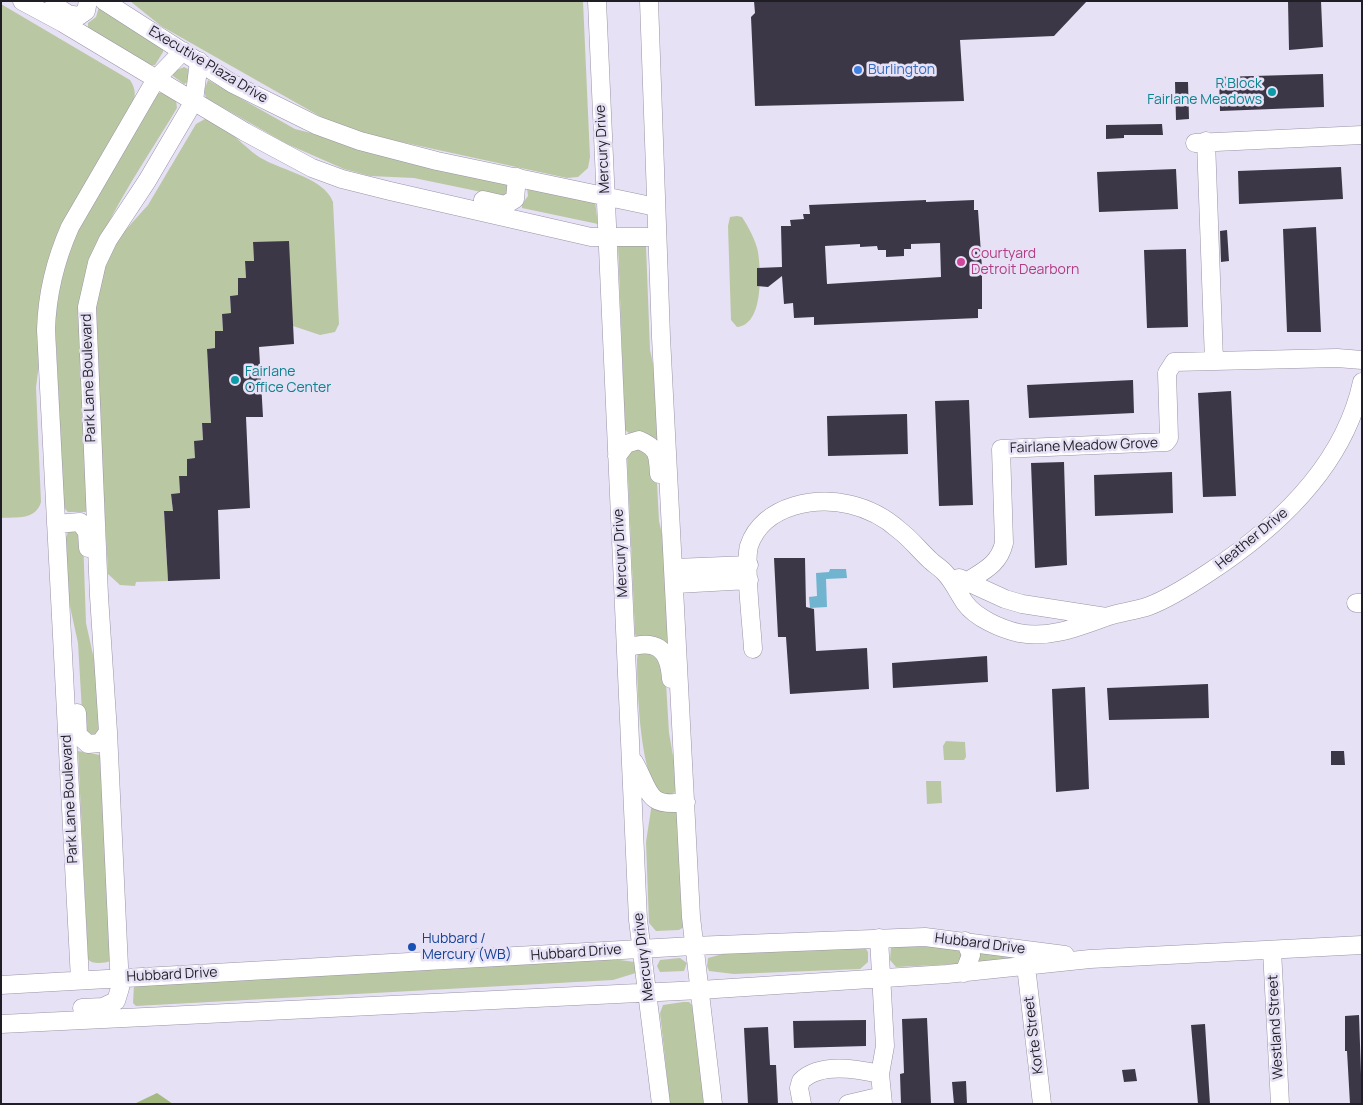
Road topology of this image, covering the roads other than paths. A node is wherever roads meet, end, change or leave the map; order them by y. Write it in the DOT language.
graph roads {
  1 [pos="22,1"];
  2 [pos="47,1"];
  3 [pos="88,1"];
  4 [pos="104,1"];
  5 [pos="597,1"];
  6 [pos="649,1"];
  7 [pos="183,51"];
  8 [pos="199,62"];
  9 [pos="156,79"];
  10 [pos="194,101"];
  11 [pos="1362,135"];
  12 [pos="517,177"];
  13 [pos="390,191"];
  14 [pos="605,196"];
  15 [pos="656,207"];
  16 [pos="657,237"];
  17 [pos="607,238"];
  18 [pos="1362,360"];
  19 [pos="1214,361"];
  20 [pos="1362,382"];
  21 [pos="617,456"];
  22 [pos="56,524"];
  23 [pos="674,568"];
  24 [pos="749,573"];
  25 [pos="946,574"];
  26 [pos="968,581"];
  27 [pos="1107,617"];
  28 [pos="61,618"];
  29 [pos="626,648"];
  30 [pos="754,649"];
  31 [pos="102,662"];
  32 [pos="108,732"];
  33 [pos="630,755"];
  34 [pos="685,780"];
  35 [pos="686,802"];
  36 [pos="879,938"];
  37 [pos="965,941"];
  38 [pos="1362,945"];
  39 [pos="693,946"];
  40 [pos="641,949"];
  41 [pos="1272,950"];
  42 [pos="1090,959"];
  43 [pos="1026,966"];
  44 [pos="964,973"];
  45 [pos="119,978"];
  46 [pos="881,978"];
  47 [pos="80,980"];
  48 [pos="37,983"];
  49 [pos="1,985"];
  50 [pos="700,990"];
  51 [pos="648,992"];
  52 [pos="1,997"];
  53 [pos="1,1013"];
  54 [pos="1,1024"];
  55 [pos="880,1074"];
  56 [pos="882,1100"];
  57 [pos="661,1104"];
  58 [pos="713,1104"];
  59 [pos="802,1104"];
  60 [pos="848,1104"];
  61 [pos="1042,1104"];
  62 [pos="1280,1104"];
  1 -- 9 [label="street"];
  2 -- 3 [label="street"];
  4 -- 7 [label="street, Executive Plaza Drive"];
  5 -- 14 [label="street, Mercury Drive"];
  6 -- 15 [label="street"];
  7 -- 8 [label="street, Executive Plaza Drive"];
  7 -- 9 [label="street, Park Lane Boulevard"];
  8 -- 10 [label="street, Park Lane Boulevard"];
  8 -- 12 [label="street, Executive Plaza Drive"];
  9 -- 10 [label="street"];
  9 -- 22 [label="street, Park Lane Boulevard"];
  10 -- 13 [label="street"];
  10 -- 31 [label="street, Park Lane Boulevard"];
  11 -- 19 [label="street"];
  12 -- 13 [label="street"];
  12 -- 14 [label="street, Executive Plaza Drive"];
  13 -- 17 [label="street"];
  14 -- 15 [label="street, Executive Plaza Drive"];
  14 -- 17 [label="street, Mercury Drive"];
  15 -- 16 [label="street"];
  16 -- 17 [label="street"];
  16 -- 23 [label="street"];
  17 -- 21 [label="street, Mercury Drive"];
  18 -- 19 [label="street, Fairlane Meadow Grove"];
  19 -- 26 [label="street, Fairlane Meadow Grove"];
  20 -- 27 [label="street, Heather Drive"];
  21 -- 23 [label="street"];
  21 -- 29 [label="street, Mercury Drive"];
  22 -- 28 [label="street, Park Lane Boulevard"];
  22 -- 31 [label="street, Park Lane Boulevard"];
  23 -- 24 [label="street"];
  23 -- 34 [label="street"];
  24 -- 25 [label="street, Heather Drive"];
  24 -- 30 [label="street, Heather Drive"];
  25 -- 26 [label="street, Heather Drive"];
  25 -- 27 [label="street, Heather Drive"];
  26 -- 27 [label="street, Heather Drive"];
  28 -- 32 [label="street, Park Lane Boulevard"];
  28 -- 47 [label="street, Park Lane Boulevard"];
  29 -- 33 [label="street, Mercury Drive"];
  29 -- 34 [label="street"];
  31 -- 32 [label="street, Park Lane Boulevard"];
  32 -- 45 [label="street, Park Lane Boulevard"];
  33 -- 35 [label="street"];
  33 -- 40 [label="street, Mercury Drive"];
  34 -- 35 [label="street"];
  35 -- 39 [label="street"];
  36 -- 37 [label="street, Hubbard Drive"];
  36 -- 39 [label="street, Hubbard Drive"];
  36 -- 46 [label="street"];
  37 -- 42 [label="street, Hubbard Drive"];
  37 -- 44 [label="street"];
  38 -- 41 [label="street, Hubbard Drive"];
  39 -- 40 [label="street, Hubbard Drive"];
  39 -- 50 [label="street"];
  40 -- 45 [label="street, Hubbard Drive"];
  40 -- 51 [label="street, Mercury Drive"];
  41 -- 42 [label="street, Hubbard Drive"];
  41 -- 62 [label="street, Westland Street"];
  42 -- 43 [label="street, Hubbard Drive"];
  43 -- 44 [label="street, Hubbard Drive"];
  43 -- 61 [label="street, Korte Street"];
  44 -- 46 [label="street, Hubbard Drive"];
  45 -- 47 [label="street, Hubbard Drive"];
  45 -- 53 [label="street, Park Lane Boulevard"];
  46 -- 50 [label="street, Hubbard Drive"];
  46 -- 55 [label="street"];
  47 -- 48 [label="street, Hubbard Drive"];
  48 -- 49 [label="street, Hubbard Drive"];
  48 -- 52 [label="street"];
  50 -- 51 [label="street, Hubbard Drive"];
  50 -- 58 [label="street"];
  51 -- 54 [label="street, Hubbard Drive"];
  51 -- 57 [label="street, Mercury Drive"];
  55 -- 56 [label="street"];
  55 -- 59 [label="street"];
  56 -- 60 [label="street"];
}
